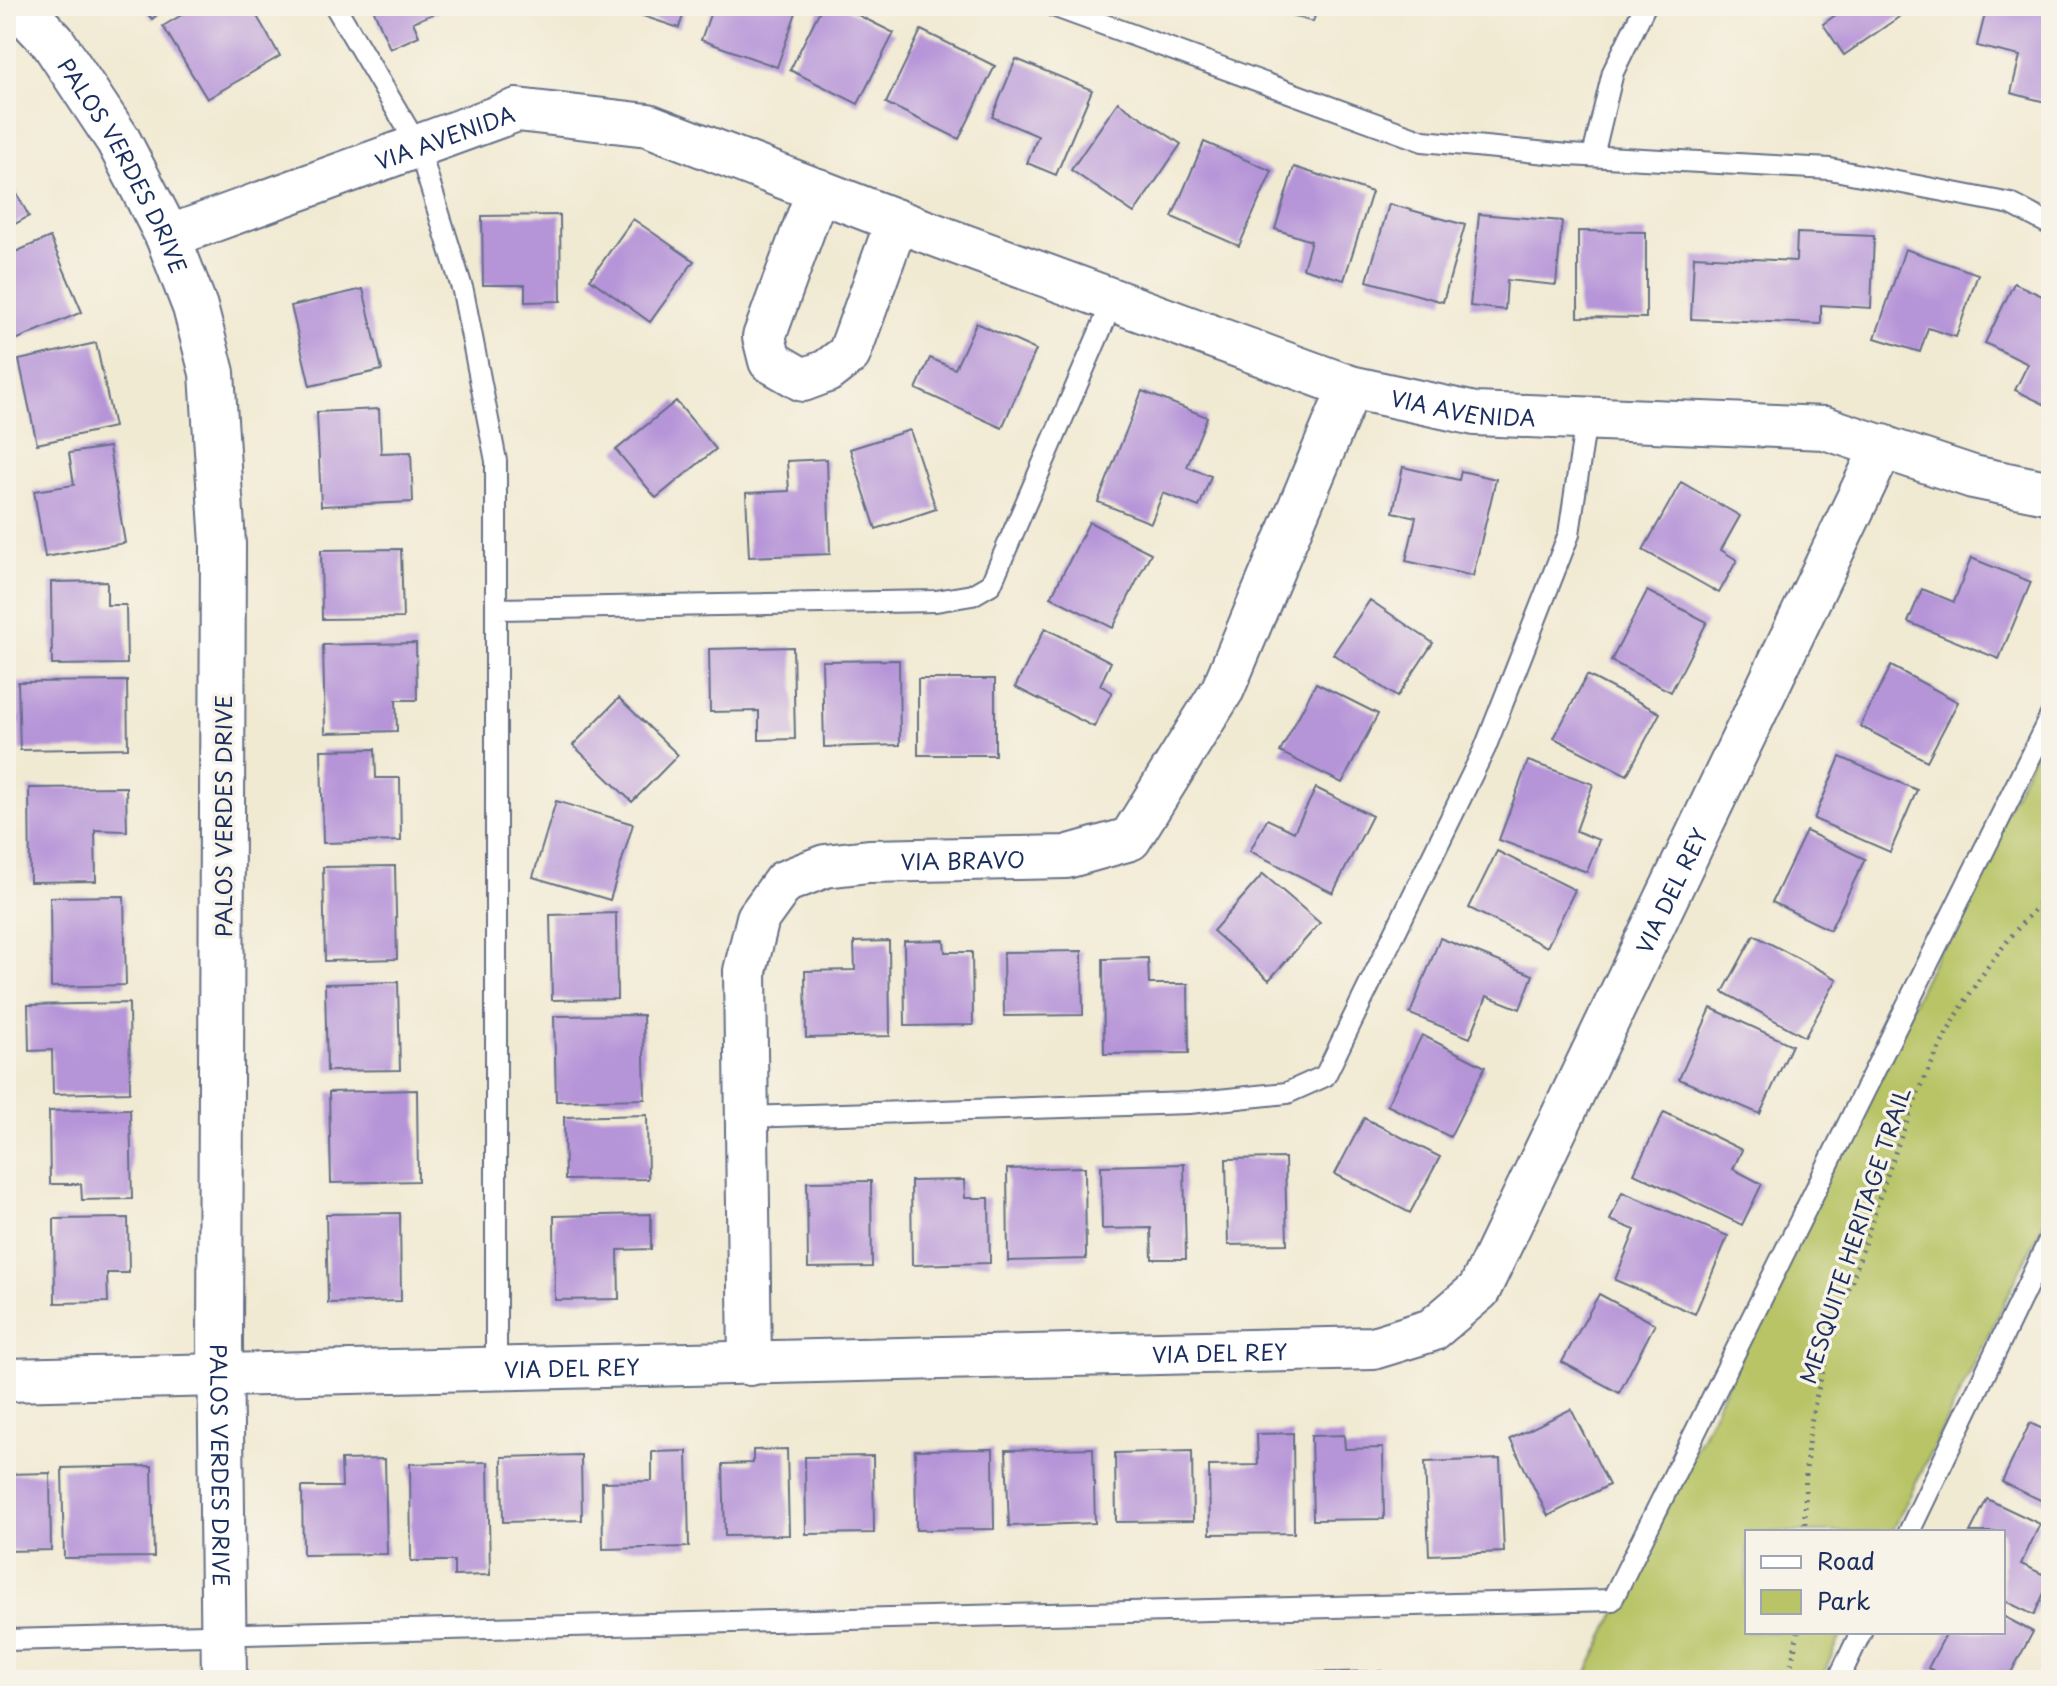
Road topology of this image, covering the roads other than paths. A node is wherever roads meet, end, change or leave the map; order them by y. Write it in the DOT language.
graph roads {
  1 [pos="19,6"];
  2 [pos="335,6"];
  3 [pos="1053,6"];
  4 [pos="1645,6"];
  5 [pos="418,146"];
  6 [pos="1593,156"];
  7 [pos="818,190"];
  8 [pos="897,221"];
  9 [pos="2051,225"];
  10 [pos="168,237"];
  11 [pos="1113,301"];
  12 [pos="1350,387"];
  13 [pos="1586,419"];
  14 [pos="1883,446"];
  15 [pos="2051,493"];
  16 [pos="496,609"];
  17 [pos="2051,715"];
  18 [pos="747,1117"];
  19 [pos="2051,1236"];
  20 [pos="750,1364"];
  21 [pos="496,1370"];
  22 [pos="220,1376"];
  23 [pos="6,1380"];
  24 [pos="1910,1530"];
  25 [pos="1860,1634"];
  26 [pos="224,1636"];
  27 [pos="6,1640"];
  28 [pos="224,1680"];
  29 [pos="1838,1680"];
  1 -- 10 [label="street, PALOS VERDES DRIVE"];
  2 -- 5 [label="lane"];
  3 -- 6 [label="lane"];
  4 -- 6 [label="lane"];
  5 -- 7 [label="street, VIA AVENIDA"];
  5 -- 10 [label="street, VIA AVENIDA"];
  5 -- 16 [label="lane"];
  6 -- 9 [label="lane"];
  7 -- 8 [label="street, VIA AVENIDA"];
  7 -- 8 [label="street"];
  8 -- 11 [label="street, VIA AVENIDA"];
  10 -- 22 [label="street, PALOS VERDES DRIVE"];
  11 -- 12 [label="street, VIA AVENIDA"];
  11 -- 16 [label="lane"];
  12 -- 13 [label="street, VIA AVENIDA"];
  12 -- 18 [label="street, VIA BRAVO"];
  13 -- 14 [label="street, VIA AVENIDA"];
  13 -- 18 [label="lane"];
  14 -- 15 [label="street, VIA AVENIDA"];
  14 -- 20 [label="street, VIA DEL REY"];
  16 -- 21 [label="lane"];
  17 -- 26 [label="lane"];
  18 -- 20 [label="street, VIA BRAVO"];
  19 -- 24 [label="lane"];
  20 -- 21 [label="street, VIA DEL REY"];
  21 -- 22 [label="street, VIA DEL REY"];
  22 -- 23 [label="street, VIA DEL REY"];
  22 -- 26 [label="street, PALOS VERDES DRIVE"];
  25 -- 29 [label="lane"];
  26 -- 27 [label="lane"];
  26 -- 28 [label="street, PALOS VERDES DRIVE"];
}
